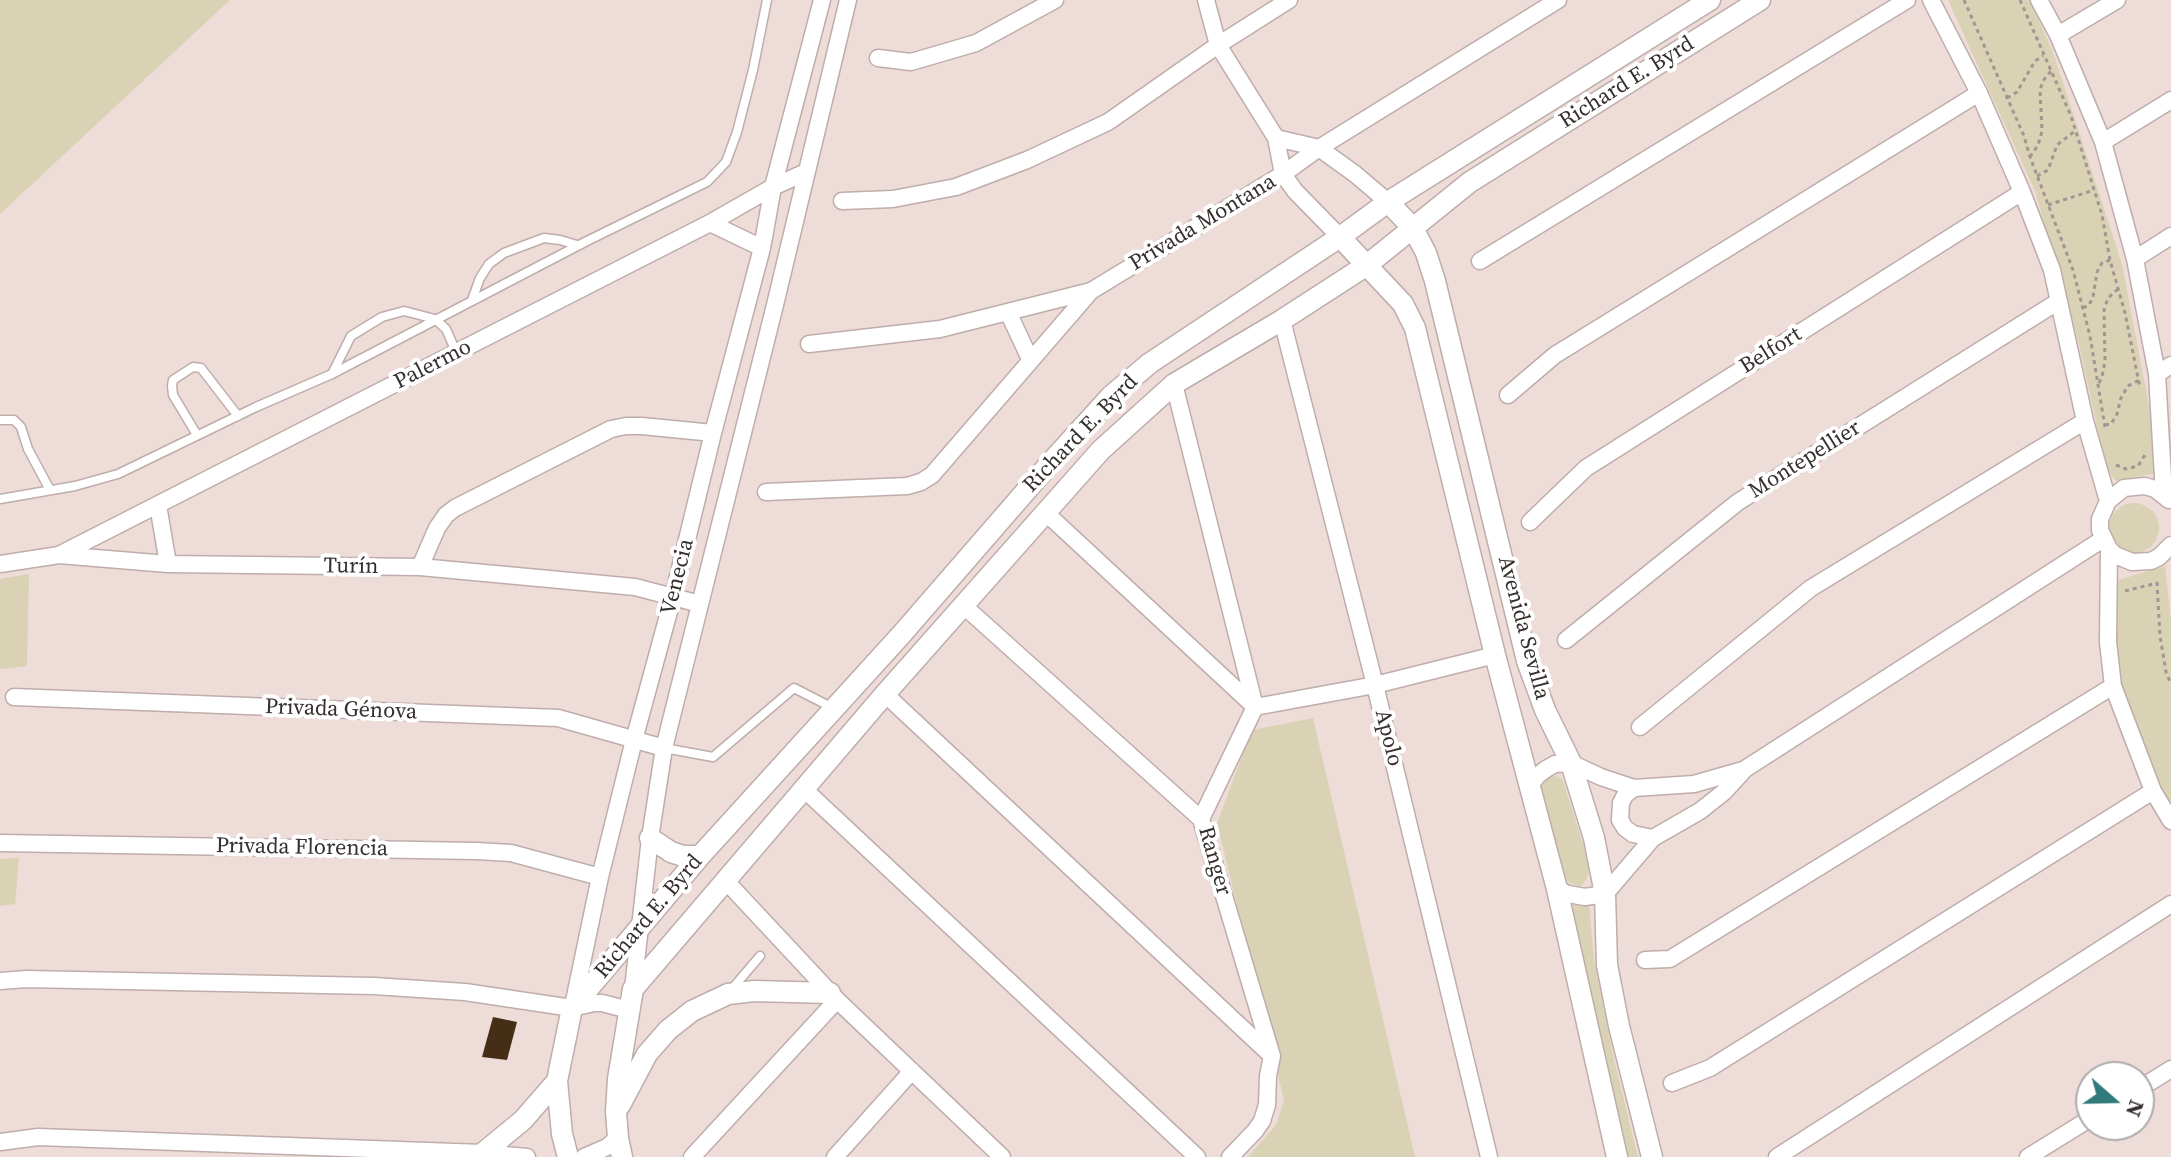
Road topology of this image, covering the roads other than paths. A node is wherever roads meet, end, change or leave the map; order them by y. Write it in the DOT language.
graph roads {
  1 [pos="767,0"];
  2 [pos="822,0"];
  3 [pos="848,0"];
  4 [pos="1055,0"];
  5 [pos="1206,0"];
  6 [pos="1289,0"];
  7 [pos="1558,0"];
  8 [pos="1710,0"];
  9 [pos="1760,0"];
  10 [pos="1907,0"];
  11 [pos="1931,0"];
  12 [pos="2039,0"];
  13 [pos="2117,0"];
  14 [pos="2058,35"];
  15 [pos="1218,45"];
  16 [pos="878,58"];
  17 [pos="1979,93"];
  18 [pos="2171,100"];
  19 [pos="1276,138"];
  20 [pos="2103,142"];
  21 [pos="1319,148"];
  22 [pos="806,172"];
  23 [pos="1283,174"];
  24 [pos="773,187"];
  25 [pos="2022,192"];
  26 [pos="842,201"];
  27 [pos="1388,202"];
  28 [pos="710,223"];
  29 [pos="1413,228"];
  30 [pos="2171,236"];
  31 [pos="1340,237"];
  32 [pos="578,246"];
  33 [pos="762,248"];
  34 [pos="2135,259"];
  35 [pos="1480,261"];
  36 [pos="1367,265"];
  37 [pos="1091,291"];
  38 [pos="472,300"];
  39 [pos="2059,301"];
  40 [pos="1008,312"];
  41 [pos="435,319"];
  42 [pos="1282,320"];
  43 [pos="809,344"];
  44 [pos="457,353"];
  45 [pos="1030,359"];
  46 [pos="2164,370"];
  47 [pos="332,374"];
  48 [pos="1174,384"];
  49 [pos="1508,395"];
  50 [pos="238,416"];
  51 [pos="0,420"];
  52 [pos="2085,421"];
  53 [pos="713,433"];
  54 [pos="197,435"];
  55 [pos="50,490"];
  56 [pos="766,492"];
  57 [pos="0,499"];
  58 [pos="2168,499"];
  59 [pos="2108,501"];
  60 [pos="158,505"];
  61 [pos="1046,513"];
  62 [pos="1530,522"];
  63 [pos="2106,544"];
  64 [pos="2171,545"];
  65 [pos="59,555"];
  66 [pos="0,564"];
  67 [pos="168,564"];
  68 [pos="420,567"];
  69 [pos="673,597"];
  70 [pos="700,604"];
  71 [pos="964,606"];
  72 [pos="1566,640"];
  73 [pos="1495,655"];
  74 [pos="1375,685"];
  75 [pos="2113,686"];
  76 [pos="885,694"];
  77 [pos="14,697"];
  78 [pos="1255,707"];
  79 [pos="834,709"];
  80 [pos="1640,727"];
  81 [pos="634,740"];
  82 [pos="664,748"];
  83 [pos="1571,763"];
  84 [pos="1745,769"];
  85 [pos="1529,787"];
  86 [pos="1634,788"];
  87 [pos="805,790"];
  88 [pos="2153,791"];
  89 [pos="1201,819"];
  90 [pos="2171,821"];
  91 [pos="650,838"];
  92 [pos="1653,838"];
  93 [pos="0,843"];
  94 [pos="700,856"];
  95 [pos="600,877"];
  96 [pos="725,880"];
  97 [pos="1557,889"];
  98 [pos="1605,894"];
  99 [pos="2171,904"];
  100 [pos="638,929"];
  101 [pos="760,956"];
  102 [pos="1645,960"];
  103 [pos="0,981"];
  104 [pos="633,989"];
  105 [pos="728,994"];
  106 [pos="834,996"];
  107 [pos="572,1008"];
  108 [pos="629,1010"];
  109 [pos="1272,1056"];
  110 [pos="912,1071"];
  111 [pos="557,1081"];
  112 [pos="1672,1083"];
  113 [pos="616,1112"];
  114 [pos="2075,1128"];
  115 [pos="0,1142"];
  116 [pos="620,1148"];
  117 [pos="982,1151"];
  118 [pos="483,1153"];
  119 [pos="527,1157"];
  120 [pos="568,1157"];
  121 [pos="584,1157"];
  122 [pos="692,1157"];
  123 [pos="835,1157"];
  124 [pos="1002,1157"];
  125 [pos="1197,1157"];
  126 [pos="1230,1157"];
  127 [pos="1489,1157"];
  128 [pos="1617,1157"];
  129 [pos="1652,1157"];
  130 [pos="1777,1157"];
  131 [pos="2028,1157"];
  1 -- 32 [label="lane"];
  2 -- 24 [label="street, Venecia"];
  3 -- 22 [label="street, Venecia"];
  4 -- 16 [label="street"];
  5 -- 15 [label="street"];
  6 -- 15 [label="street"];
  7 -- 21 [label="street, Privada Montana"];
  8 -- 27 [label="street, Richard E. Byrd"];
  9 -- 29 [label="street, Richard E. Byrd"];
  10 -- 35 [label="street"];
  11 -- 17 [label="street"];
  12 -- 14 [label="street"];
  13 -- 14 [label="street"];
  14 -- 20 [label="street"];
  15 -- 19 [label="street"];
  15 -- 26 [label="street"];
  17 -- 25 [label="street"];
  17 -- 49 [label="street"];
  18 -- 20 [label="street"];
  19 -- 21 [label="street"];
  19 -- 23 [label="street"];
  20 -- 34 [label="street"];
  21 -- 23 [label="street, Privada Montana"];
  21 -- 27 [label="street"];
  22 -- 24 [label="street, Palermo"];
  22 -- 70 [label="street, Venecia"];
  23 -- 31 [label="street"];
  23 -- 37 [label="street, Privada Montana"];
  24 -- 28 [label="street, Palermo"];
  24 -- 33 [label="street, Venecia"];
  25 -- 39 [label="street"];
  25 -- 62 [label="street, Belfort"];
  27 -- 29 [label="street, Avenida Sevilla"];
  27 -- 31 [label="street, Richard E. Byrd"];
  28 -- 33 [label="street"];
  28 -- 44 [label="street, Palermo"];
  29 -- 36 [label="street, Richard E. Byrd"];
  29 -- 83 [label="street, Avenida Sevilla"];
  30 -- 34 [label="street"];
  31 -- 36 [label="street, Avenida Sevilla"];
  31 -- 79 [label="street, Richard E. Byrd"];
  32 -- 38 [label="lane"];
  32 -- 38 [label="lane"];
  33 -- 53 [label="street, Venecia"];
  34 -- 46 [label="street"];
  36 -- 42 [label="street, Richard E. Byrd"];
  36 -- 73 [label="street, Avenida Sevilla"];
  37 -- 40 [label="street, Privada Montana"];
  37 -- 45 [label="street"];
  38 -- 41 [label="lane"];
  39 -- 52 [label="street"];
  39 -- 72 [label="street, Montepellier"];
  40 -- 43 [label="street, Privada Montana"];
  40 -- 45 [label="street"];
  41 -- 44 [label="lane"];
  41 -- 47 [label="lane"];
  41 -- 47 [label="lane"];
  42 -- 48 [label="street, Richard E. Byrd"];
  42 -- 74 [label="street, Apolo"];
  44 -- 60 [label="street, Palermo"];
  45 -- 56 [label="street"];
  46 -- 58 [label="street"];
  47 -- 50 [label="lane"];
  48 -- 61 [label="street, Richard E. Byrd"];
  48 -- 78 [label="street"];
  50 -- 54 [label="lane"];
  50 -- 54 [label="lane"];
  51 -- 55 [label="lane"];
  52 -- 59 [label="street"];
  52 -- 80 [label="street"];
  53 -- 68 [label="street"];
  53 -- 69 [label="street, Venecia"];
  54 -- 55 [label="lane"];
  55 -- 57 [label="lane"];
  58 -- 59 [label="street"];
  59 -- 63 [label="street"];
  60 -- 65 [label="street, Palermo"];
  60 -- 67 [label="street"];
  61 -- 71 [label="street, Richard E. Byrd"];
  61 -- 78 [label="street"];
  63 -- 64 [label="street"];
  63 -- 75 [label="street"];
  63 -- 84 [label="street"];
  65 -- 66 [label="street, Turín"];
  65 -- 67 [label="street, Turín"];
  67 -- 68 [label="street, Turín"];
  68 -- 69 [label="street, Turín"];
  69 -- 70 [label="street, Turín"];
  69 -- 81 [label="street, Venecia"];
  70 -- 82 [label="street, Venecia"];
  71 -- 76 [label="street, Richard E. Byrd"];
  71 -- 89 [label="street"];
  73 -- 74 [label="street"];
  73 -- 85 [label="street, Avenida Sevilla"];
  74 -- 78 [label="street"];
  74 -- 127 [label="street, Apolo"];
  75 -- 88 [label="street"];
  75 -- 102 [label="street"];
  76 -- 87 [label="street, Richard E. Byrd"];
  76 -- 109 [label="street"];
  77 -- 81 [label="street, Privada Génova"];
  78 -- 89 [label="street, Ranger"];
  79 -- 82 [label="lane"];
  79 -- 94 [label="street, Richard E. Byrd"];
  81 -- 82 [label="street, Privada Génova"];
  81 -- 95 [label="street, Venecia"];
  82 -- 91 [label="street, Venecia"];
  83 -- 85 [label="street"];
  83 -- 86 [label="street"];
  83 -- 98 [label="street, Avenida Sevilla"];
  84 -- 86 [label="street"];
  84 -- 92 [label="street"];
  85 -- 97 [label="street, Avenida Sevilla"];
  86 -- 92 [label="street"];
  87 -- 96 [label="street, Richard E. Byrd"];
  87 -- 125 [label="street"];
  88 -- 90 [label="street"];
  88 -- 112 [label="street"];
  89 -- 109 [label="street, Ranger"];
  91 -- 94 [label="street"];
  91 -- 100 [label="street, Venecia"];
  92 -- 98 [label="street"];
  93 -- 95 [label="street, Privada Florencia"];
  94 -- 100 [label="street, Richard E. Byrd"];
  95 -- 107 [label="street, Venecia"];
  96 -- 104 [label="street, Richard E. Byrd"];
  96 -- 106 [label="street"];
  97 -- 98 [label="street"];
  97 -- 128 [label="street, Avenida Sevilla"];
  98 -- 129 [label="street, Avenida Sevilla"];
  99 -- 130 [label="street"];
  100 -- 104 [label="street, Venecia"];
  100 -- 107 [label="street, Richard E. Byrd"];
  101 -- 105 [label="lane"];
  103 -- 107 [label="street"];
  104 -- 108 [label="street, Venecia"];
  105 -- 106 [label="street"];
  105 -- 113 [label="street"];
  106 -- 110 [label="street"];
  106 -- 122 [label="street"];
  107 -- 108 [label="street"];
  107 -- 111 [label="street, Venecia"];
  108 -- 113 [label="street, Venecia"];
  109 -- 126 [label="street, Ranger"];
  110 -- 117 [label="street"];
  110 -- 123 [label="street"];
  111 -- 118 [label="street"];
  111 -- 120 [label="street, Venecia"];
  113 -- 116 [label="street, Venecia"];
  114 -- 131 [label="street"];
  115 -- 118 [label="street"];
  116 -- 121 [label="street"];
  117 -- 124 [label="street"];
  118 -- 119 [label="street"];
}
